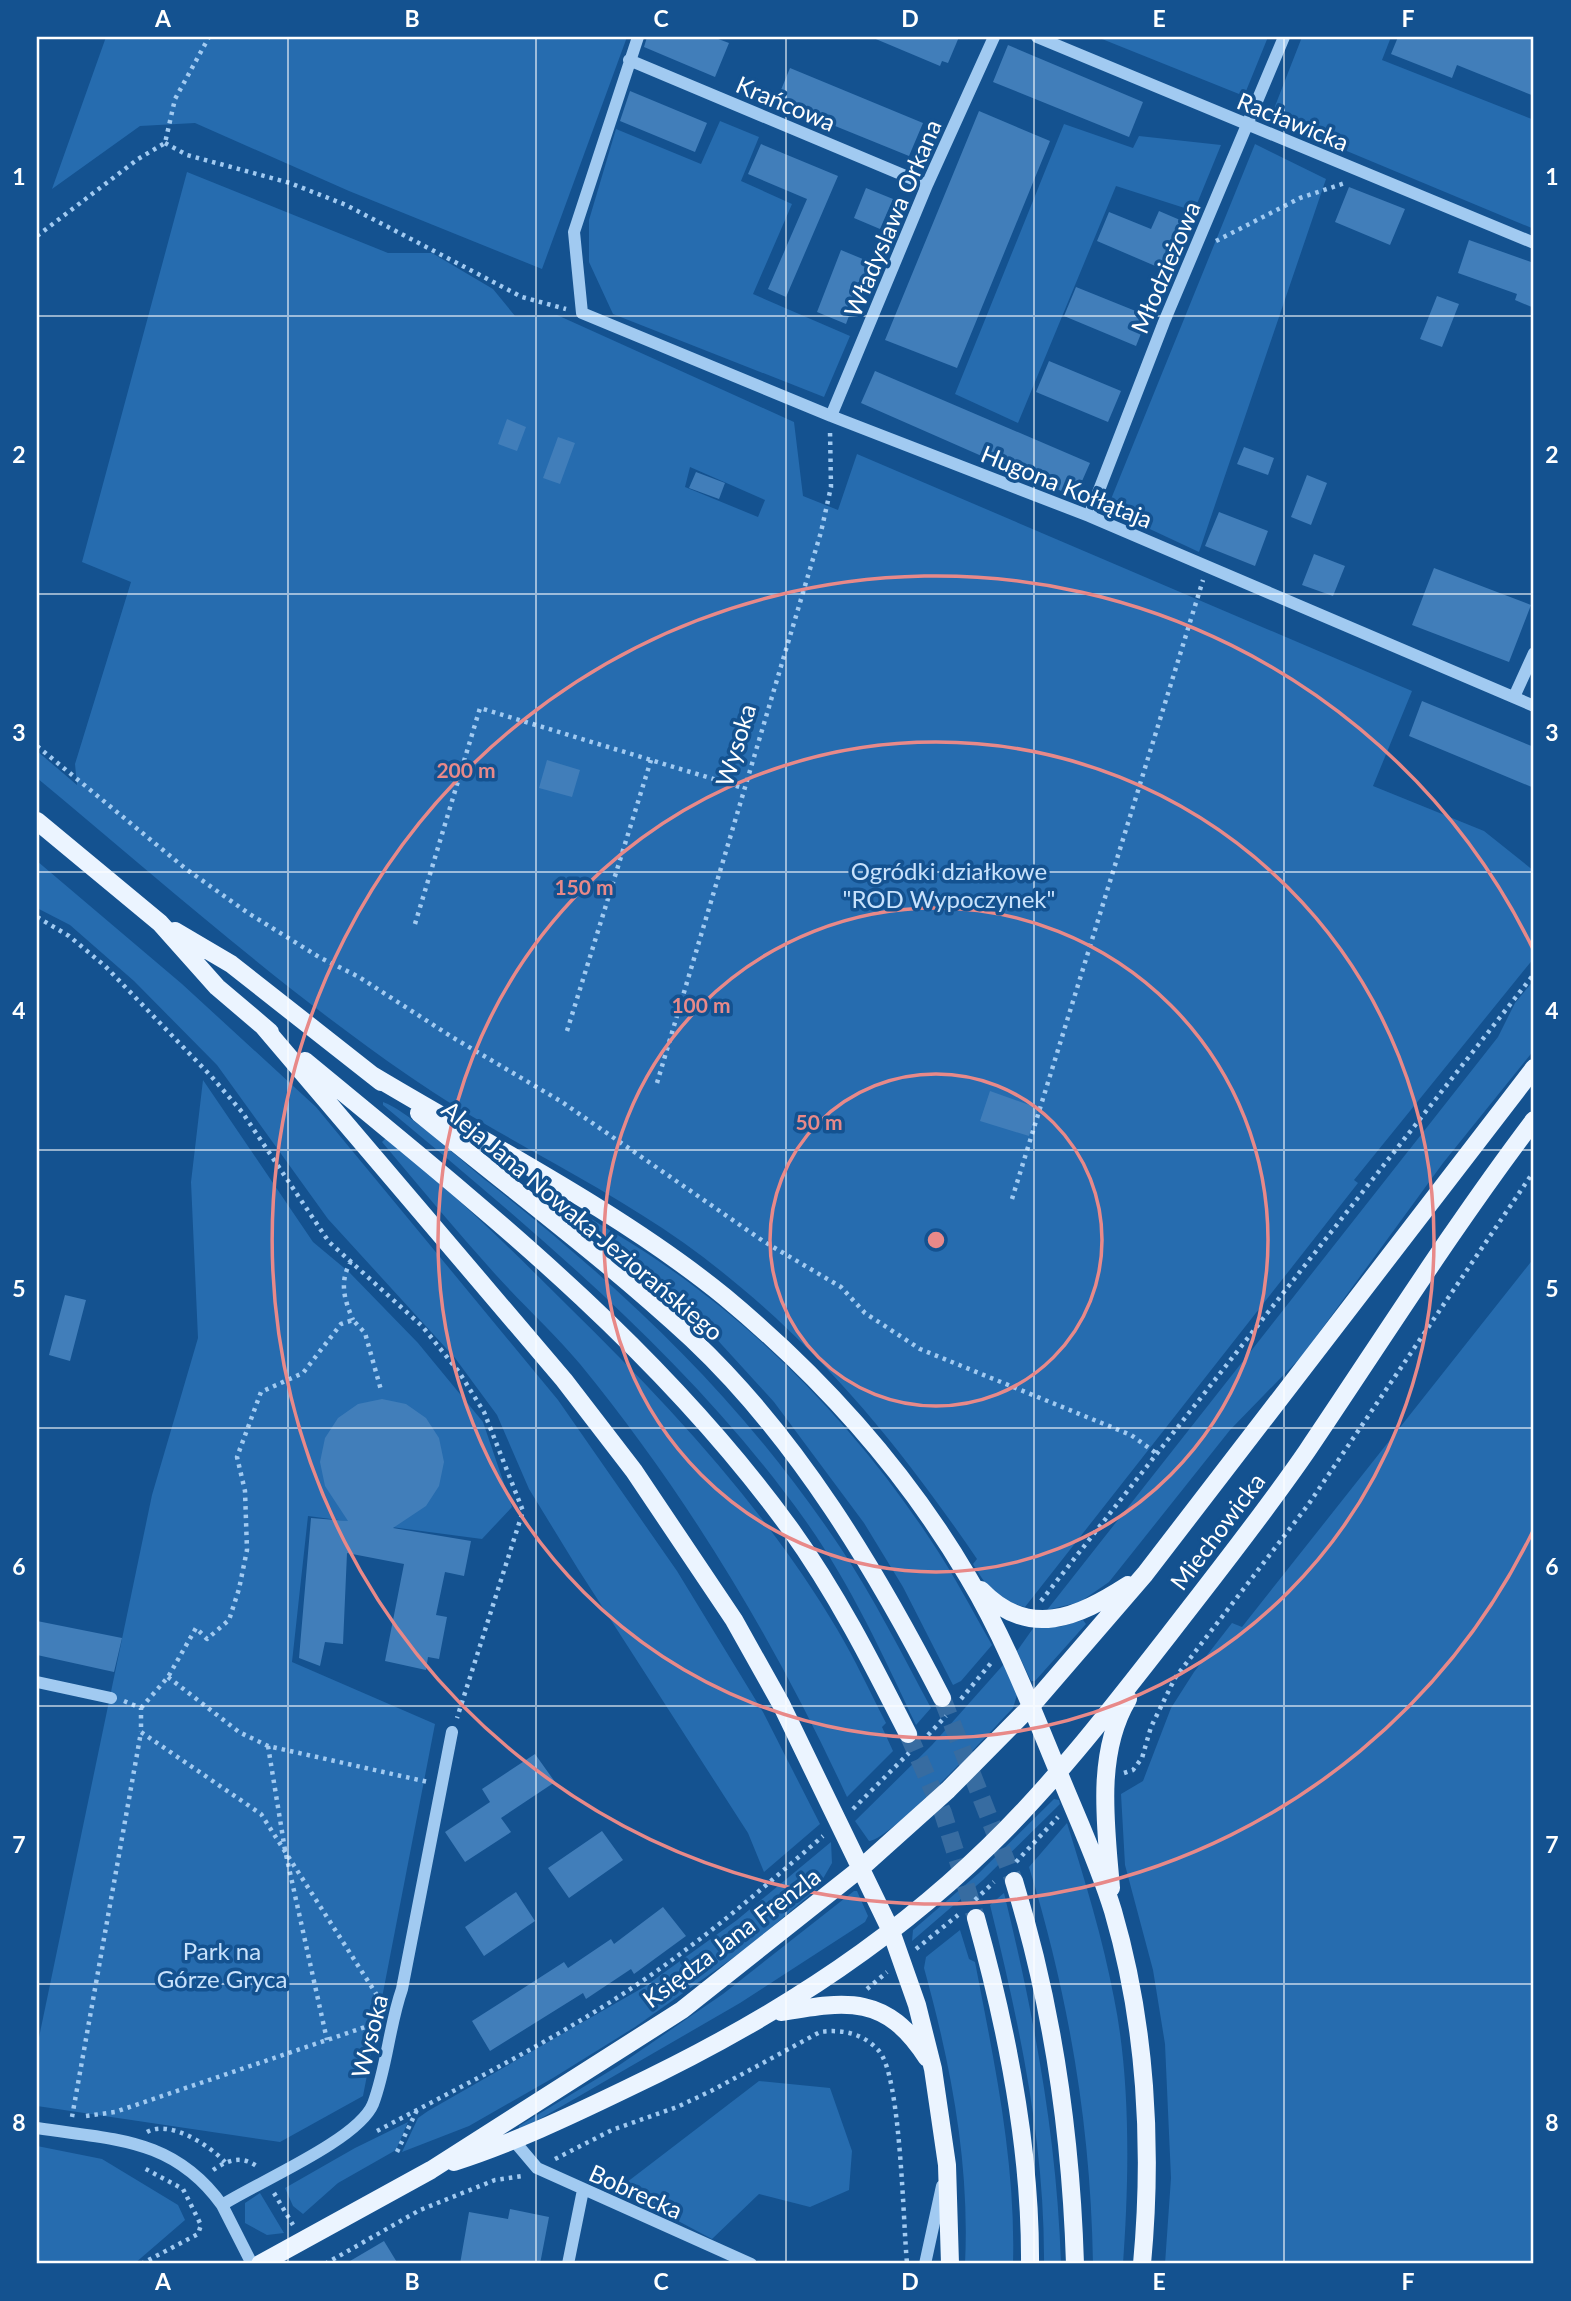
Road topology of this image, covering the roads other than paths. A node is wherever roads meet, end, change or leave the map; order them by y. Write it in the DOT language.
graph roads {
  1 [pos="638,37"];
  2 [pos="994,37"];
  3 [pos="1037,37"];
  4 [pos="1283,37"];
  5 [pos="629,60"];
  6 [pos="1248,125"];
  7 [pos="927,186"];
  8 [pos="1534,243"];
  9 [pos="831,416"];
  10 [pos="1089,516"];
  11 [pos="1534,653"];
  12 [pos="1514,697"];
  13 [pos="1534,706"];
  14 [pos="37,821"];
  15 [pos="160,923"];
  16 [pos="261,1025"];
  17 [pos="1534,1068"];
  18 [pos="372,1075"];
  19 [pos="1534,1120"];
  20 [pos="1145,1574"];
  21 [pos="968,1577"];
  22 [pos="1169,1634"];
  23 [pos="37,1682"];
  24 [pos="111,1698"];
  25 [pos="951,1703"];
  26 [pos="1032,1705"];
  27 [pos="452,1732"];
  28 [pos="916,1740"];
  29 [pos="1059,1773"];
  30 [pos="861,1868"];
  31 [pos="1014,1881"];
  32 [pos="1112,1909"];
  33 [pos="976,1918"];
  34 [pos="891,1931"];
  35 [pos="774,2013"];
  36 [pos="933,2069"];
  37 [pos="37,2128"];
  38 [pos="515,2142"];
  39 [pos="947,2165"];
  40 [pos="430,2170"];
  41 [pos="583,2190"];
  42 [pos="222,2205"];
  43 [pos="252,2264"];
  44 [pos="260,2264"];
  45 [pos="568,2264"];
  46 [pos="751,2264"];
  47 [pos="925,2264"];
  48 [pos="950,2264"];
  49 [pos="1030,2264"];
  50 [pos="1075,2264"];
  51 [pos="1142,2264"];
  1 -- 5 [label="street"];
  2 -- 7 [label="street, Władyslawa Orkana"];
  3 -- 6 [label="street, Racławicka"];
  4 -- 6 [label="street, Młodzieżowa"];
  5 -- 7 [label="street, Krańcowa"];
  5 -- 9 [label="street, Hugona Kołłątaja"];
  6 -- 8 [label="street, Racławicka"];
  6 -- 10 [label="street, Młodzieżowa"];
  7 -- 9 [label="street, Władyslawa Orkana"];
  9 -- 10 [label="street, Hugona Kołłątaja"];
  10 -- 12 [label="street, Hugona Kołłątaja"];
  11 -- 12 [label="street"];
  12 -- 13 [label="street, Hugona Kołłątaja"];
  14 -- 15 [label="main road, Aleja Jana Nowaka-Jeziorańskiego"];
  15 -- 16 [label="main road, Aleja Jana Nowaka-Jeziorańskiego"];
  15 -- 18 [label="main road, Aleja Jana Nowaka-Jeziorańskiego"];
  16 -- 28 [label="main road, Aleja Jana Nowaka-Jeziorańskiego"];
  16 -- 30 [label="main road"];
  17 -- 20 [label="main road, Miechowicka"];
  18 -- 21 [label="main road"];
  18 -- 25 [label="main road, Aleja Jana Nowaka-Jeziorańskiego"];
  19 -- 22 [label="main road, Miechowicka"];
  20 -- 21 [label="main road"];
  20 -- 26 [label="main road, Miechowicka"];
  21 -- 26 [label="main road"];
  22 -- 29 [label="main road, Miechowicka"];
  22 -- 32 [label="main road"];
  23 -- 24 [label="street"];
  26 -- 29 [label="main road"];
  26 -- 30 [label="main road, Księdza Jana Frenzla"];
  27 -- 42 [label="street, Wysoka"];
  29 -- 32 [label="main road"];
  29 -- 34 [label="main road, Miechowicka"];
  30 -- 34 [label="main road"];
  30 -- 40 [label="main road, Księdza Jana Frenzla"];
  31 -- 50 [label="main road"];
  32 -- 51 [label="main road"];
  33 -- 49 [label="main road"];
  34 -- 35 [label="main road, Księdza Jana Frenzla"];
  34 -- 36 [label="main road"];
  35 -- 36 [label="main road"];
  35 -- 38 [label="main road, Księdza Jana Frenzla"];
  36 -- 39 [label="main road"];
  37 -- 42 [label="street"];
  38 -- 40 [label="main road, Księdza Jana Frenzla"];
  38 -- 41 [label="street, Bobrecka"];
  39 -- 47 [label="street"];
  39 -- 48 [label="main road"];
  40 -- 44 [label="main road, Księdza Jana Frenzla"];
  41 -- 45 [label="street"];
  41 -- 46 [label="street, Bobrecka"];
  42 -- 43 [label="street"];
}
